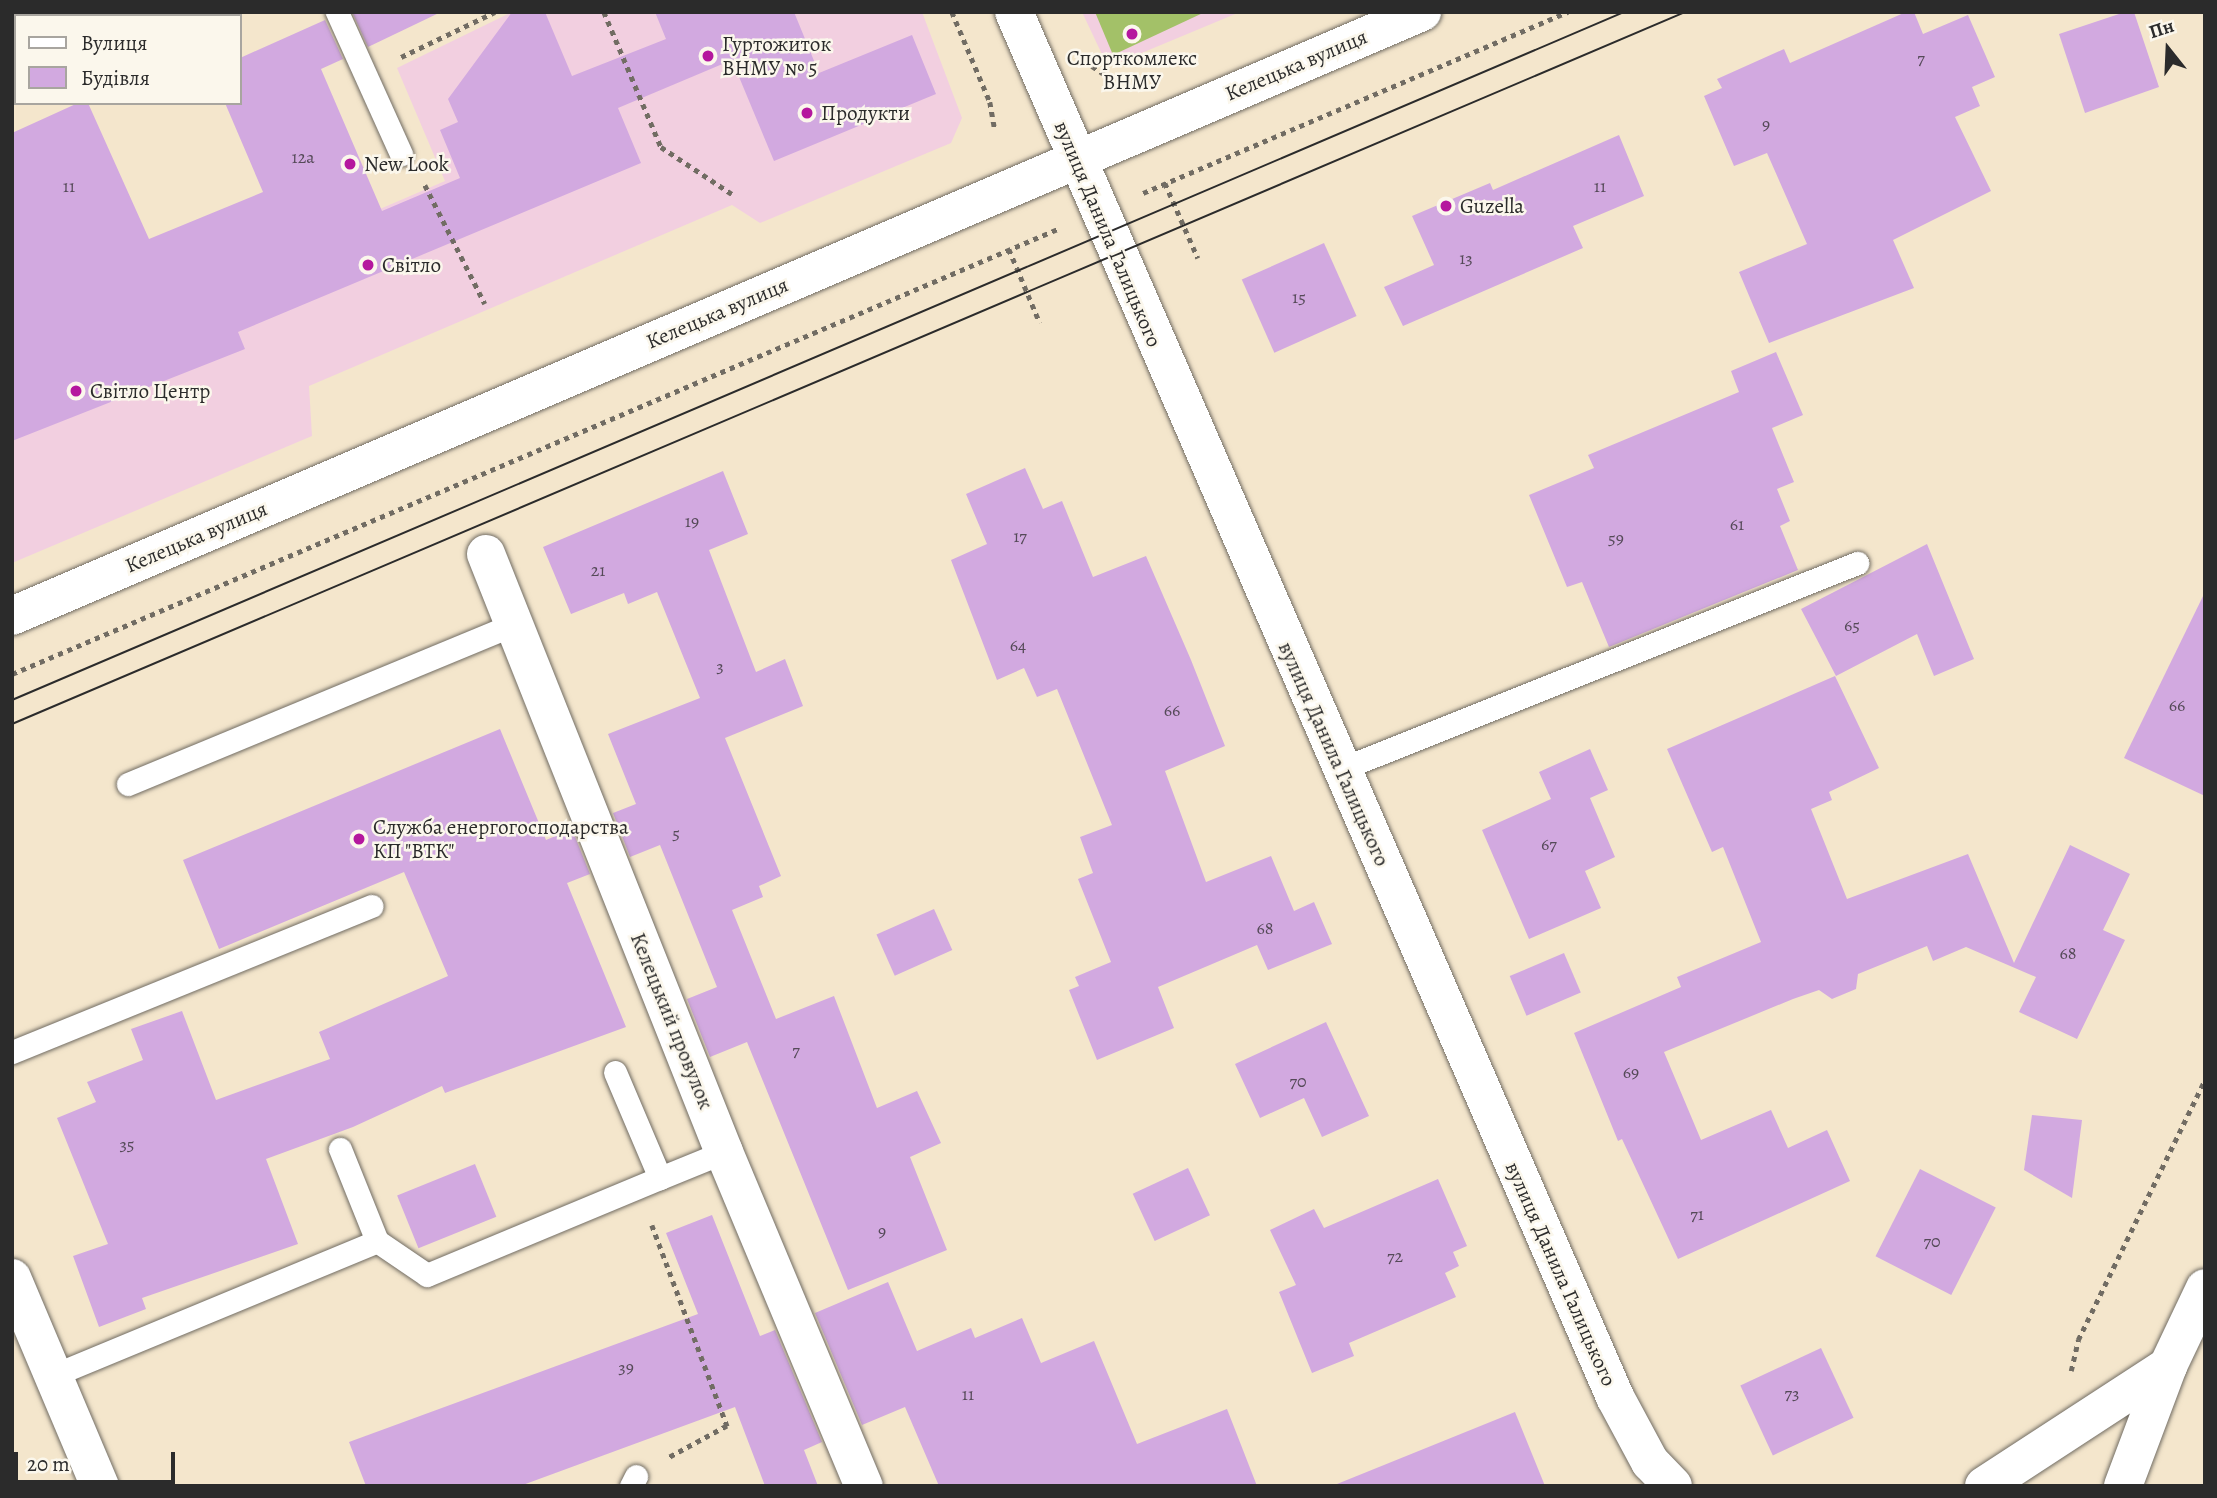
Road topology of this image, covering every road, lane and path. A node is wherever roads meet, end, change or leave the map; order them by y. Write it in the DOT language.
graph roads {
  1 [pos="337,12"];
  2 [pos="495,12"];
  3 [pos="604,12"];
  4 [pos="952,12"];
  5 [pos="1014,12"];
  6 [pos="1422,12"];
  7 [pos="1567,12"];
  8 [pos="1087,63"];
  9 [pos="365,75"];
  10 [pos="1123,87"];
  11 [pos="995,130"];
  12 [pos="401,153"];
  13 [pos="1076,158"];
  14 [pos="1165,183"];
  15 [pos="732,194"];
  16 [pos="1099,212"];
  17 [pos="1009,249"];
  18 [pos="1198,258"];
  19 [pos="485,304"];
  20 [pos="1040,323"];
  21 [pos="486,554"];
  22 [pos="1857,563"];
  23 [pos="12,616"];
  24 [pos="514,624"];
  25 [pos="12,674"];
  26 [pos="1341,769"];
  27 [pos="128,783"];
  28 [pos="371,906"];
  29 [pos="12,1052"];
  30 [pos="615,1072"];
  31 [pos="2205,1080"];
  32 [pos="340,1149"];
  33 [pos="724,1153"];
  34 [pos="660,1178"];
  35 [pos="639,1188"];
  36 [pos="377,1241"];
  37 [pos="14,1288"];
  38 [pos="2205,1288"];
  39 [pos="2168,1366"];
  40 [pos="54,1375"];
  41 [pos="2069,1379"];
  42 [pos="634,1481"];
  43 [pos="100,1486"];
  44 [pos="864,1486"];
  45 [pos="1673,1486"];
  46 [pos="1984,1486"];
  47 [pos="2123,1486"];
  1 -- 9 [label="lane"];
  2 -- 9 [label="path"];
  3 -- 15 [label="path"];
  4 -- 11 [label="path"];
  5 -- 13 [label="main road, вулиця Данила Галицького"];
  6 -- 13 [label="main road, Келецька вулиця"];
  7 -- 14 [label="path"];
  8 -- 10 [label="path"];
  9 -- 12 [label="lane"];
  12 -- 19 [label="path"];
  13 -- 16 [label="main road, вулиця Данила Галицького"];
  13 -- 23 [label="main road, Келецька вулиця"];
  14 -- 16 [label="path"];
  14 -- 18 [label="path"];
  16 -- 17 [label="path"];
  16 -- 26 [label="main road, вулиця Данила Галицького"];
  17 -- 20 [label="path"];
  17 -- 25 [label="path"];
  21 -- 24 [label="main road, Келецький провулок"];
  22 -- 26 [label="lane"];
  24 -- 27 [label="lane"];
  24 -- 33 [label="main road, Келецький провулок"];
  26 -- 45 [label="main road, вулиця Данила Галицького"];
  28 -- 29 [label="lane"];
  30 -- 34 [label="lane"];
  31 -- 41 [label="path"];
  32 -- 36 [label="lane"];
  33 -- 34 [label="lane"];
  33 -- 44 [label="main road, Келецький провулок"];
  34 -- 35 [label="lane"];
  35 -- 36 [label="lane"];
  35 -- 42 [label="path"];
  36 -- 40 [label="lane"];
  37 -- 40 [label="main road"];
  38 -- 39 [label="main road"];
  39 -- 46 [label="main road"];
  39 -- 47 [label="main road"];
  40 -- 43 [label="main road"];
}
